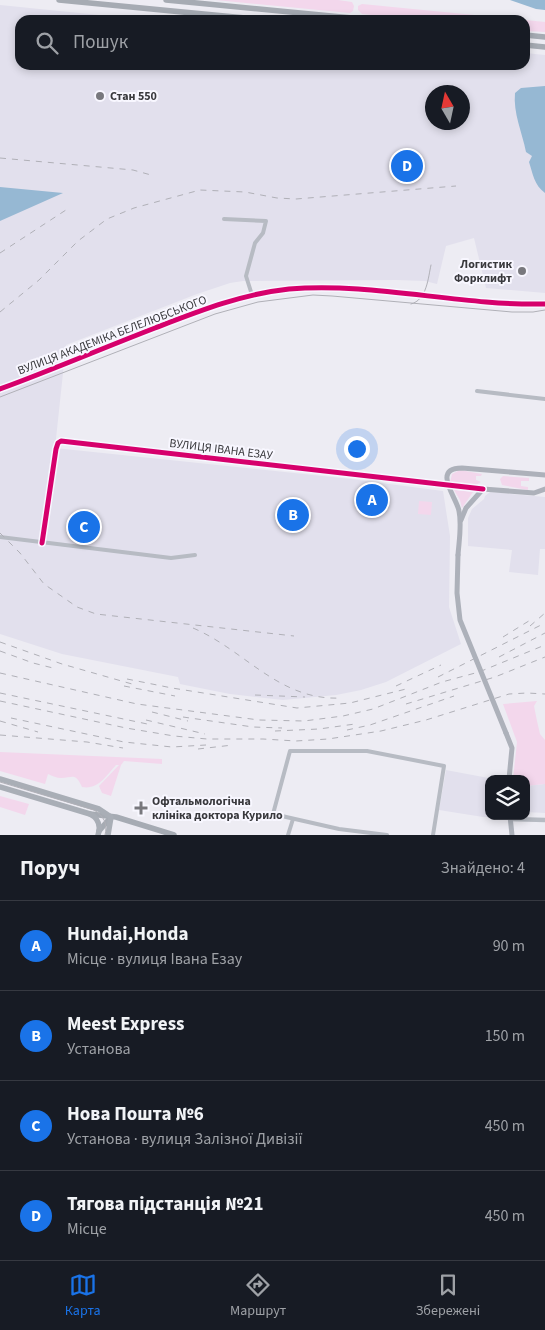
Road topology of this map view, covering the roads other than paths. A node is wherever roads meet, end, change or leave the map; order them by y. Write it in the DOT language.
graph roads {
  1 [pos="59,0"];
  2 [pos="166,0"];
  3 [pos="214,15"];
  4 [pos="321,15"];
  5 [pos="530,36"];
  6 [pos="545,37"];
  7 [pos="530,46"];
  8 [pos="545,48"];
  9 [pos="224,219"];
  10 [pos="252,295"];
  11 [pos="545,306"];
  12 [pos="0,389"];
  13 [pos="477,391"];
  14 [pos="545,399"];
  15 [pos="545,475"];
  16 [pos="447,485"];
  17 [pos="483,489"];
  18 [pos="545,489"];
  19 [pos="460,523"];
  20 [pos="0,537"];
  21 [pos="42,543"];
  22 [pos="195,555"];
  23 [pos="510,775"];
  24 [pos="0,779"];
  25 [pos="0,788"];
  26 [pos="90,814"];
  27 [pos="111,817"];
  28 [pos="293,819"];
  29 [pos="530,819"];
  30 [pos="510,820"];
  31 [pos="545,820"];
  32 [pos="99,833"];
  33 [pos="108,835"];
  34 [pos="174,835"];
  35 [pos="288,835"];
  36 [pos="387,835"];
  37 [pos="433,835"];
  38 [pos="512,835"];
  1 -- 3 [label="main road"];
  2 -- 4 [label="main road"];
  5 -- 6 [label="main road"];
  7 -- 8 [label="main road"];
  9 -- 10 [label="street"];
  10 -- 11 [label="street, ВУЛИЦЯ АКАДЕМІКА БЕЛЕЛЮБСЬКОГО"];
  10 -- 12 [label="street, ВУЛИЦЯ АКАДЕМІКА БЕЛЕЛЮБСЬКОГО"];
  13 -- 14 [label="street"];
  15 -- 16 [label="main road"];
  16 -- 17 [label="street, ВУЛИЦЯ ІВАНА ЕЗАУ"];
  16 -- 19 [label="main road"];
  16 -- 21 [label="street, ВУЛИЦЯ ІВАНА ЕЗАУ"];
  17 -- 18 [label="main road, ВУЛИЦЯ ІВАНА ЕЗАУ"];
  17 -- 19 [label="main road"];
  19 -- 23 [label="main road, bridge"];
  20 -- 21 [label="street"];
  21 -- 22 [label="street"];
  24 -- 27 [label="highway"];
  25 -- 26 [label="highway"];
  26 -- 27 [label="main road"];
  26 -- 32 [label="highway"];
  27 -- 32 [label="main road"];
  27 -- 33 [label="highway"];
  27 -- 34 [label="main road"];
  28 -- 35 [label="street"];
  28 -- 36 [label="street"];
  28 -- 37 [label="street"];
  29 -- 31 [label="street"];
  30 -- 38 [label="main road"];
}
